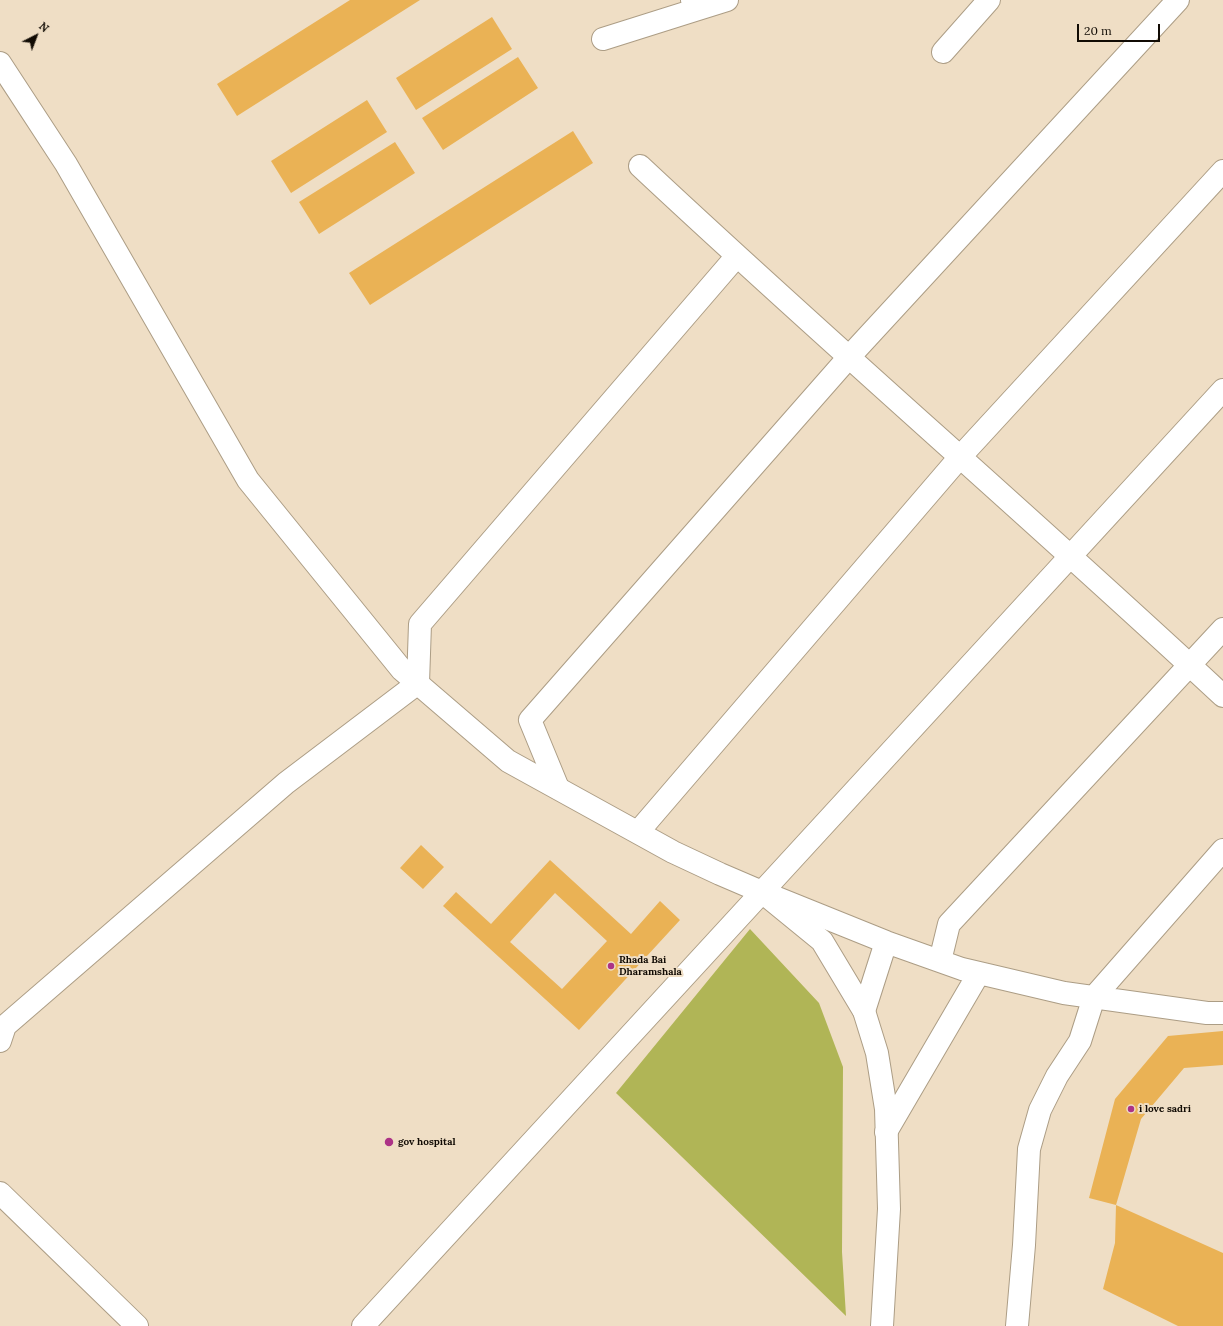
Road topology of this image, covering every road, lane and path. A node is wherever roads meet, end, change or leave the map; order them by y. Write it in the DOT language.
graph roads {
  1 [pos="727,0"];
  2 [pos="989,0"];
  3 [pos="1178,0"];
  4 [pos="694,5"];
  5 [pos="603,38"];
  6 [pos="943,52"];
  7 [pos="0,63"];
  8 [pos="640,166"];
  9 [pos="1223,171"];
  10 [pos="736,257"];
  11 [pos="849,356"];
  12 [pos="1223,390"];
  13 [pos="960,457"];
  14 [pos="1070,556"];
  15 [pos="1223,629"];
  16 [pos="1189,664"];
  17 [pos="418,683"];
  18 [pos="1223,696"];
  19 [pos="558,788"];
  20 [pos="638,832"];
  21 [pos="1223,850"];
  22 [pos="762,892"];
  23 [pos="886,942"];
  24 [pos="940,961"];
  25 [pos="979,973"];
  26 [pos="1094,997"];
  27 [pos="864,1011"];
  28 [pos="1223,1013"];
  29 [pos="0,1041"];
  30 [pos="886,1132"];
  31 [pos="0,1193"];
  32 [pos="138,1326"];
  33 [pos="363,1326"];
  34 [pos="882,1326"];
  35 [pos="1018,1326"];
  1 -- 4 [label="street"];
  2 -- 6 [label="street"];
  3 -- 11 [label="street"];
  4 -- 5 [label="street"];
  7 -- 17 [label="street"];
  8 -- 10 [label="street"];
  9 -- 13 [label="street"];
  10 -- 11 [label="street"];
  10 -- 17 [label="street"];
  11 -- 13 [label="street"];
  11 -- 19 [label="street"];
  12 -- 14 [label="street"];
  13 -- 14 [label="street"];
  13 -- 20 [label="street"];
  14 -- 16 [label="street"];
  14 -- 22 [label="street"];
  15 -- 16 [label="street"];
  16 -- 18 [label="street"];
  16 -- 24 [label="street"];
  17 -- 19 [label="street"];
  17 -- 29 [label="street"];
  19 -- 20 [label="street"];
  20 -- 22 [label="street"];
  21 -- 26 [label="street"];
  22 -- 23 [label="street"];
  22 -- 27 [label="street"];
  22 -- 33 [label="street"];
  23 -- 24 [label="street"];
  23 -- 27 [label="street"];
  24 -- 25 [label="street"];
  25 -- 26 [label="street"];
  25 -- 30 [label="street"];
  26 -- 28 [label="street"];
  26 -- 35 [label="street"];
  27 -- 30 [label="street"];
  30 -- 34 [label="street"];
  31 -- 32 [label="street"];
}
